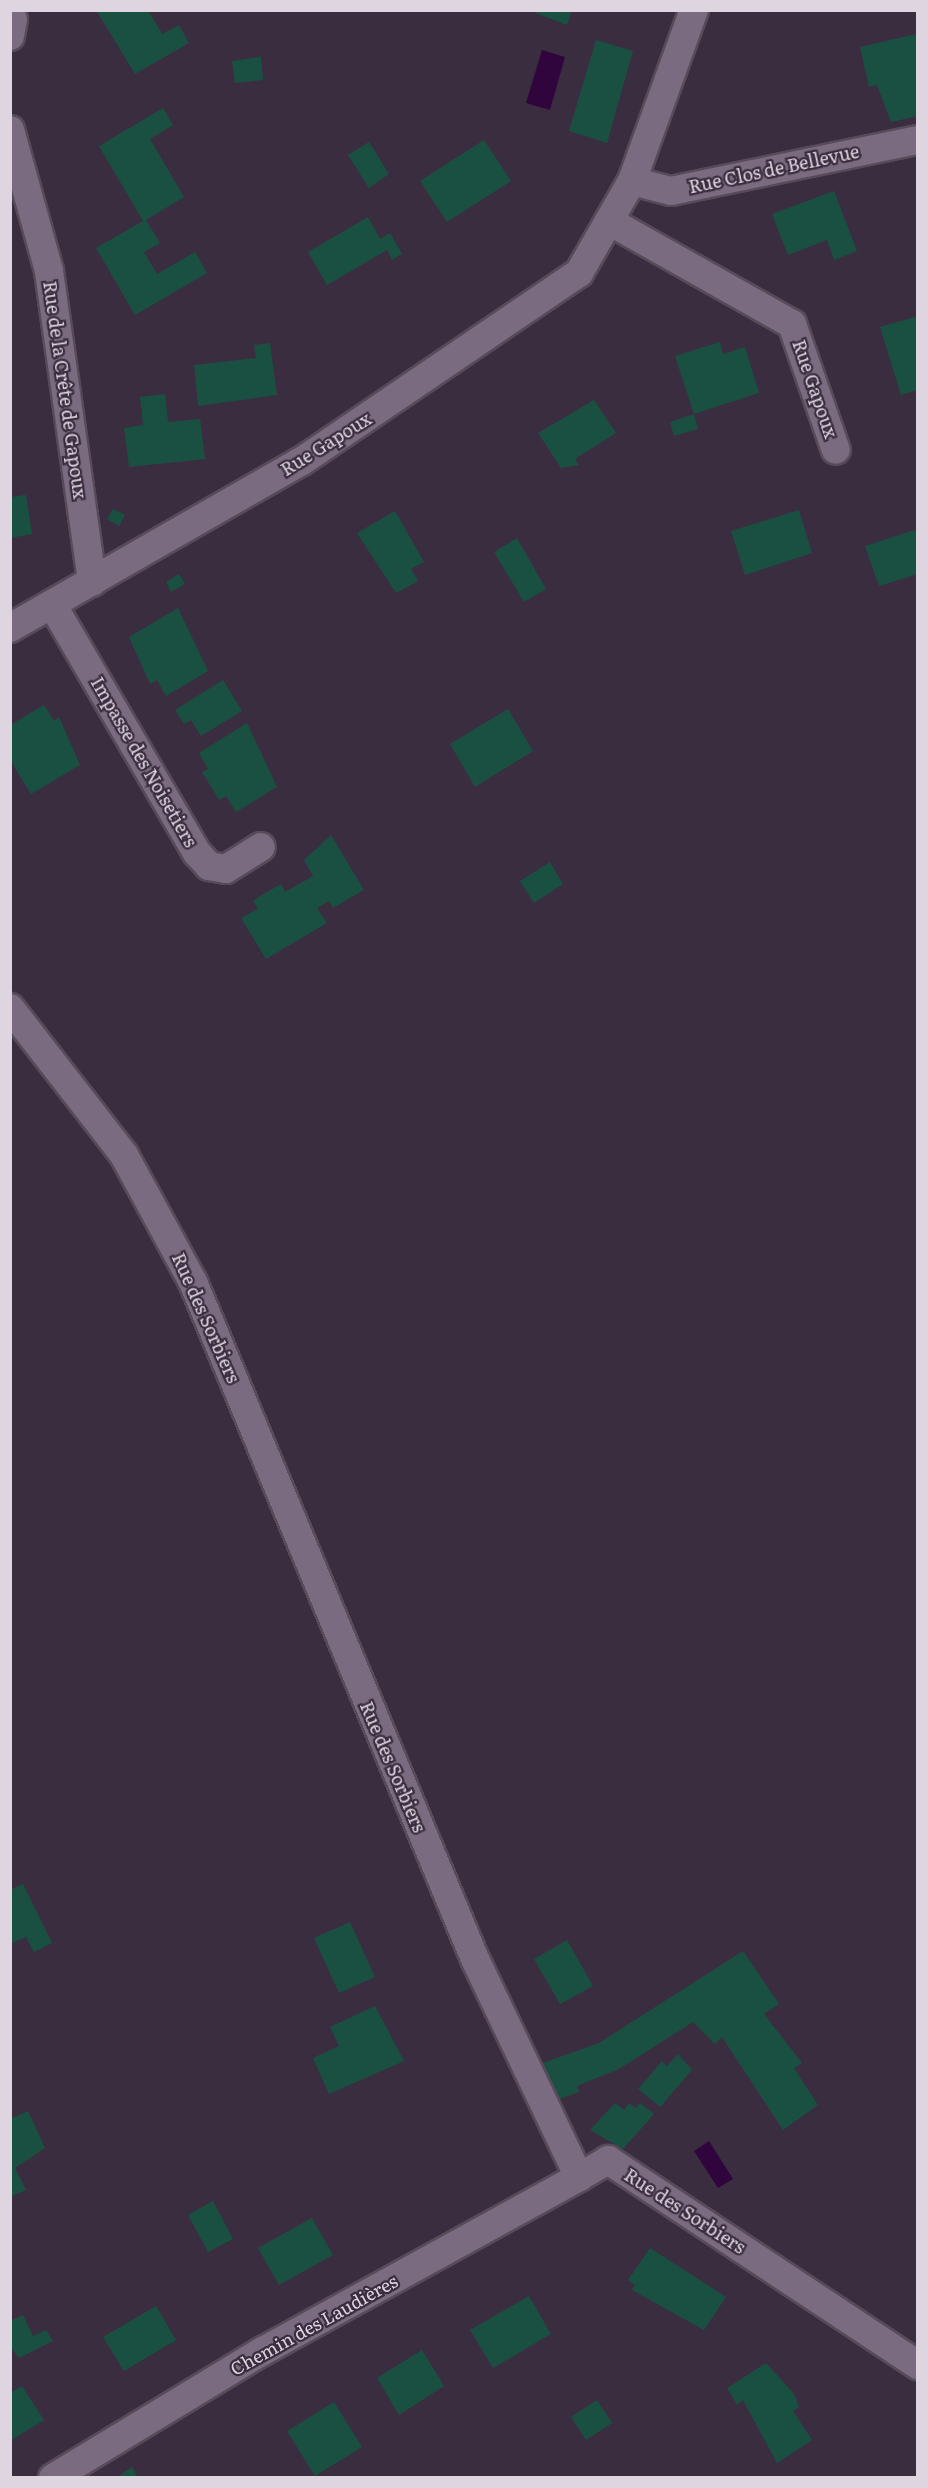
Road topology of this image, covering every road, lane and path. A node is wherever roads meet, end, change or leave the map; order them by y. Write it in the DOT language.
graph roads {
  1 [pos="694,10"];
  2 [pos="10,130"];
  3 [pos="918,140"];
  4 [pos="632,181"];
  5 [pos="609,221"];
  6 [pos="836,450"];
  7 [pos="92,582"];
  8 [pos="52,604"];
  9 [pos="10,628"];
  10 [pos="261,847"];
  11 [pos="10,1008"];
  12 [pos="579,2177"];
  13 [pos="918,2365"];
  14 [pos="52,2478"];
  1 -- 4 [label="street, Rue Gapoux"];
  2 -- 7 [label="street, Rue de la Crête de Gapoux"];
  3 -- 4 [label="street, Rue Clos de Bellevue"];
  4 -- 5 [label="street, Rue Gapoux"];
  5 -- 6 [label="street, Rue Gapoux"];
  5 -- 7 [label="street, Rue Gapoux"];
  7 -- 8 [label="street, Rue Gapoux"];
  8 -- 9 [label="street, Rue Gapoux"];
  8 -- 10 [label="street, Impasse des Noisetiers"];
  11 -- 12 [label="street, Rue des Sorbiers"];
  12 -- 13 [label="street, Rue des Sorbiers"];
  12 -- 14 [label="street, Chemin des Laudières"];
}
